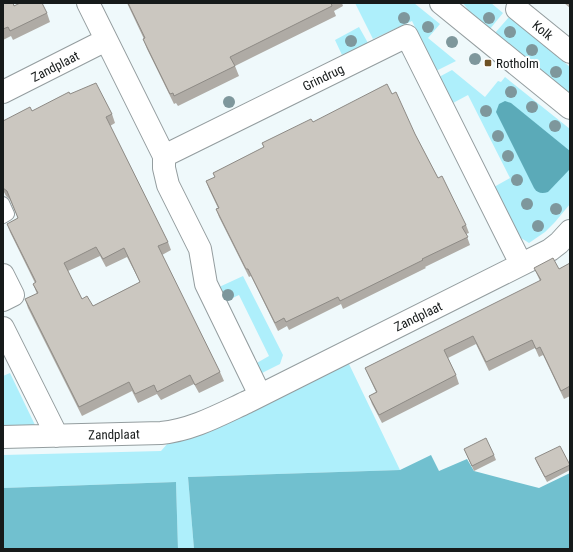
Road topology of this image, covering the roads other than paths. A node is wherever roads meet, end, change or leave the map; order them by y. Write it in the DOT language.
graph roads {
  1 [pos="88,3"];
  2 [pos="441,3"];
  3 [pos="517,9"];
  4 [pos="106,40"];
  5 [pos="570,52"];
  6 [pos="3,92"];
  7 [pos="570,108"];
  8 [pos="164,156"];
  9 [pos="3,203"];
  10 [pos="3,217"];
  11 [pos="570,231"];
  12 [pos="522,264"];
  13 [pos="3,276"];
  14 [pos="3,300"];
  15 [pos="3,328"];
  16 [pos="260,395"];
  17 [pos="56,436"];
  18 [pos="3,437"];
  1 -- 4 [label="street"];
  2 -- 7 [label="street"];
  3 -- 5 [label="street, Kolk"];
  4 -- 6 [label="street, Zandplaat"];
  4 -- 8 [label="street"];
  8 -- 12 [label="street, Grindrug"];
  8 -- 16 [label="street"];
  9 -- 10 [label="lane"];
  11 -- 12 [label="street, Zandplaat"];
  12 -- 16 [label="street, Zandplaat"];
  13 -- 14 [label="street"];
  15 -- 17 [label="street"];
  16 -- 17 [label="street, Zandplaat"];
  17 -- 18 [label="street, Zandplaat"];
}
